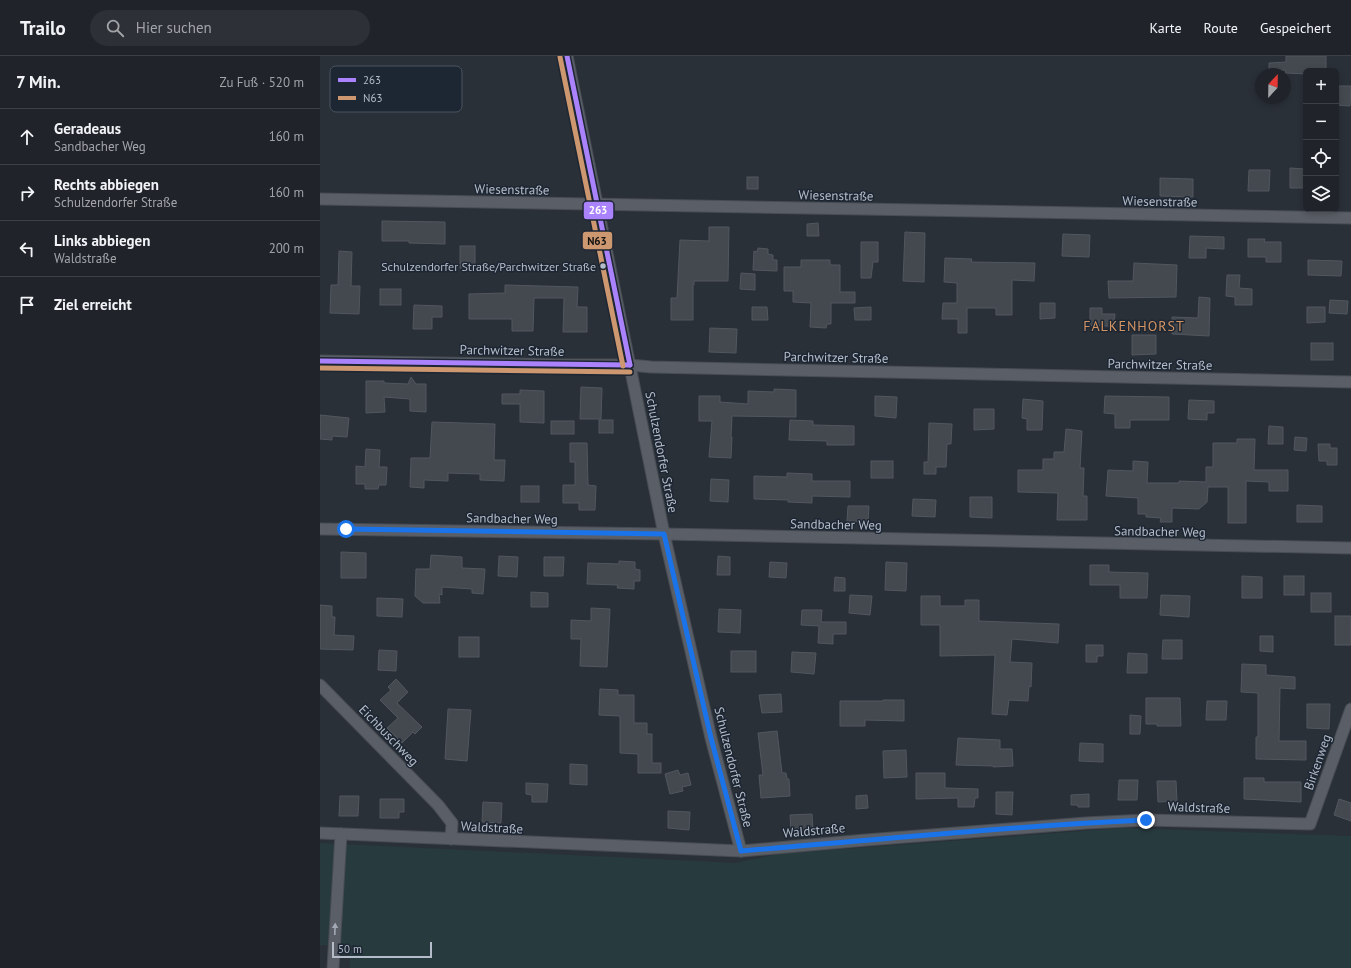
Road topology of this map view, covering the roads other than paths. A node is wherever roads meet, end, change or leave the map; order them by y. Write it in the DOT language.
graph roads {
  1 [pos="566,56"];
  2 [pos="320,199"];
  3 [pos="596,205"];
  4 [pos="1351,218"];
  5 [pos="320,361"];
  6 [pos="630,365"];
  7 [pos="1351,382"];
  8 [pos="320,529"];
  9 [pos="664,534"];
  10 [pos="1351,548"];
  11 [pos="320,685"];
  12 [pos="1351,708"];
  13 [pos="1310,824"];
  14 [pos="320,833"];
  15 [pos="341,834"];
  16 [pos="451,839"];
  17 [pos="741,851"];
  18 [pos="334,968"];
  1 -- 3 [label="street, Schulzendorfer Straße"];
  2 -- 3 [label="street, Wiesenstraße"];
  3 -- 4 [label="street, Wiesenstraße"];
  3 -- 6 [label="street, Schulzendorfer Straße"];
  5 -- 6 [label="street, Parchwitzer Straße"];
  6 -- 7 [label="street, Parchwitzer Straße"];
  6 -- 9 [label="street, Schulzendorfer Straße"];
  8 -- 9 [label="street, Sandbacher Weg"];
  9 -- 10 [label="street, Sandbacher Weg"];
  9 -- 17 [label="street, Schulzendorfer Straße"];
  11 -- 16 [label="street, Eichbuschweg"];
  12 -- 13 [label="street, Birkenweg"];
  13 -- 17 [label="street, Waldstraße"];
  14 -- 15 [label="street, Waldstraße"];
  15 -- 16 [label="street, Waldstraße"];
  18 -- 15 [label="street, one-way"];
  16 -- 17 [label="street, Waldstraße"];
}
